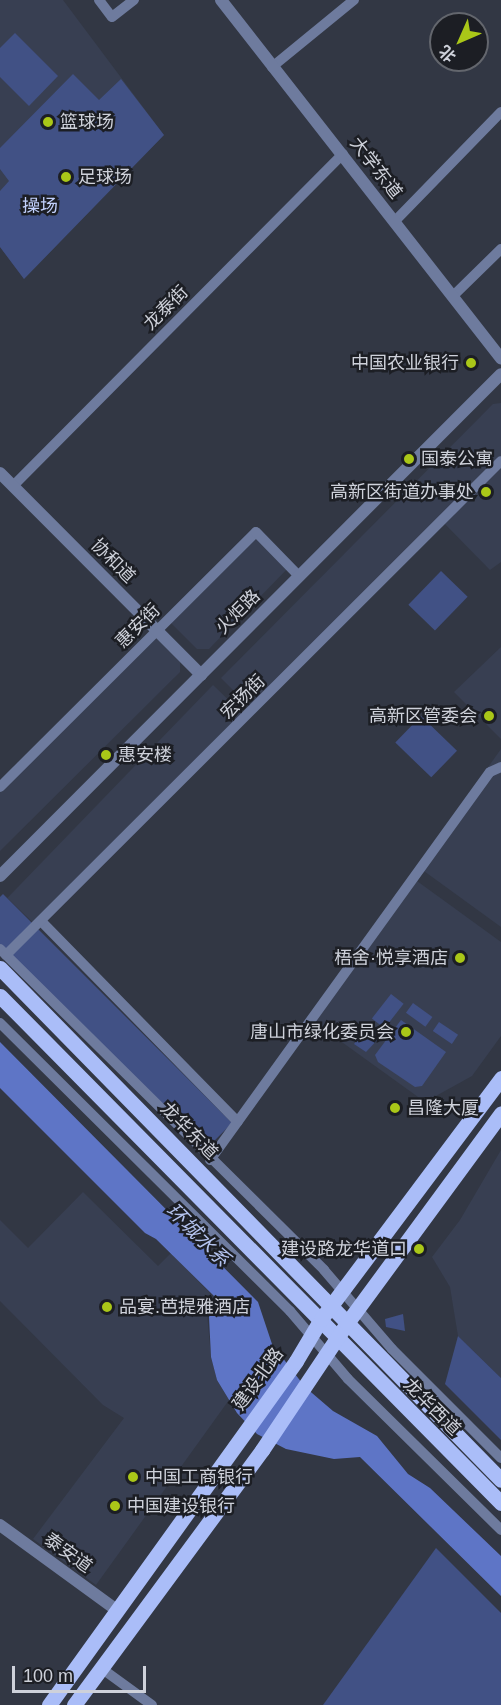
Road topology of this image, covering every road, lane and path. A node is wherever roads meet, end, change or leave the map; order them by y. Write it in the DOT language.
graph roads {
  1 [pos="99,0"];
  2 [pos="134,0"];
  3 [pos="221,0"];
  4 [pos="354,0"];
  5 [pos="272,67"];
  6 [pos="501,112"];
  7 [pos="343,154"];
  8 [pos="395,221"];
  9 [pos="501,249"];
  10 [pos="453,296"];
  11 [pos="501,360"];
  12 [pos="501,374"];
  13 [pos="501,461"];
  14 [pos="0,473"];
  15 [pos="13,486"];
  16 [pos="299,576"];
  17 [pos="157,630"];
  18 [pos="201,675"];
  19 [pos="501,767"];
  20 [pos="0,787"];
  21 [pos="0,876"];
  22 [pos="41,921"];
  23 [pos="2,957"];
  24 [pos="0,996"];
  25 [pos="0,1023"];
  26 [pos="501,1078"];
  27 [pos="501,1113"];
  28 [pos="238,1122"];
  29 [pos="210,1160"];
  30 [pos="336,1299"];
  31 [pos="352,1317"];
  32 [pos="321,1319"];
  33 [pos="311,1335"];
  34 [pos="337,1339"];
  35 [pos="327,1354"];
  36 [pos="501,1458"];
  37 [pos="501,1480"];
  38 [pos="501,1503"];
  39 [pos="0,1525"];
  40 [pos="501,1530"];
  41 [pos="116,1609"];
  42 [pos="101,1668"];
  43 [pos="49,1705"];
  44 [pos="74,1705"];
  45 [pos="152,1705"];
  1 -- 2 [label="street"];
  3 -- 5 [label="street, 大学东道"];
  4 -- 5 [label="street"];
  5 -- 7 [label="street, 大学东道"];
  6 -- 8 [label="street"];
  7 -- 8 [label="street, 大学东道"];
  7 -- 15 [label="street, 龙泰街"];
  8 -- 10 [label="street, 大学东道"];
  9 -- 10 [label="street"];
  10 -- 11 [label="street, 大学东道"];
  12 -- 16 [label="street, 火炬路"];
  13 -- 22 [label="street, 宏扬街"];
  14 -- 15 [label="street, 协和道"];
  15 -- 17 [label="street, 协和道"];
  16 -- 17 [label="street, 惠安街"];
  16 -- 18 [label="street, 火炬路"];
  17 -- 18 [label="street, 协和道"];
  17 -- 20 [label="street, 惠安街"];
  18 -- 21 [label="street, 火炬路"];
  19 -- 28 [label="street"];
  22 -- 23 [label="street, 宏扬街"];
  22 -- 28 [label="street"];
  23 -- 29 [label="street"];
  23 -- 30 [label="main road, 龙华东道"];
  24 -- 32 [label="main road"];
  25 -- 33 [label="street"];
  26 -- 30 [label="main road, 建设北路"];
  27 -- 31 [label="main road"];
  28 -- 29 [label="street"];
  29 -- 30 [label="street"];
  30 -- 31 [label="main road, 龙华东道"];
  30 -- 32 [label="main road, 建设北路"];
  31 -- 34 [label="main road"];
  31 -- 36 [label="street"];
  31 -- 37 [label="main road, 龙华西道"];
  32 -- 33 [label="main road, 建设北路"];
  32 -- 34 [label="main road"];
  33 -- 35 [label="street"];
  33 -- 41 [label="main road, 建设北路"];
  34 -- 35 [label="main road"];
  34 -- 38 [label="main road, 龙华西道"];
  35 -- 40 [label="street"];
  35 -- 42 [label="main road"];
  39 -- 41 [label="street, 泰安道"];
  41 -- 43 [label="main road, 建设北路"];
  42 -- 44 [label="main road"];
  42 -- 45 [label="street"];
}
